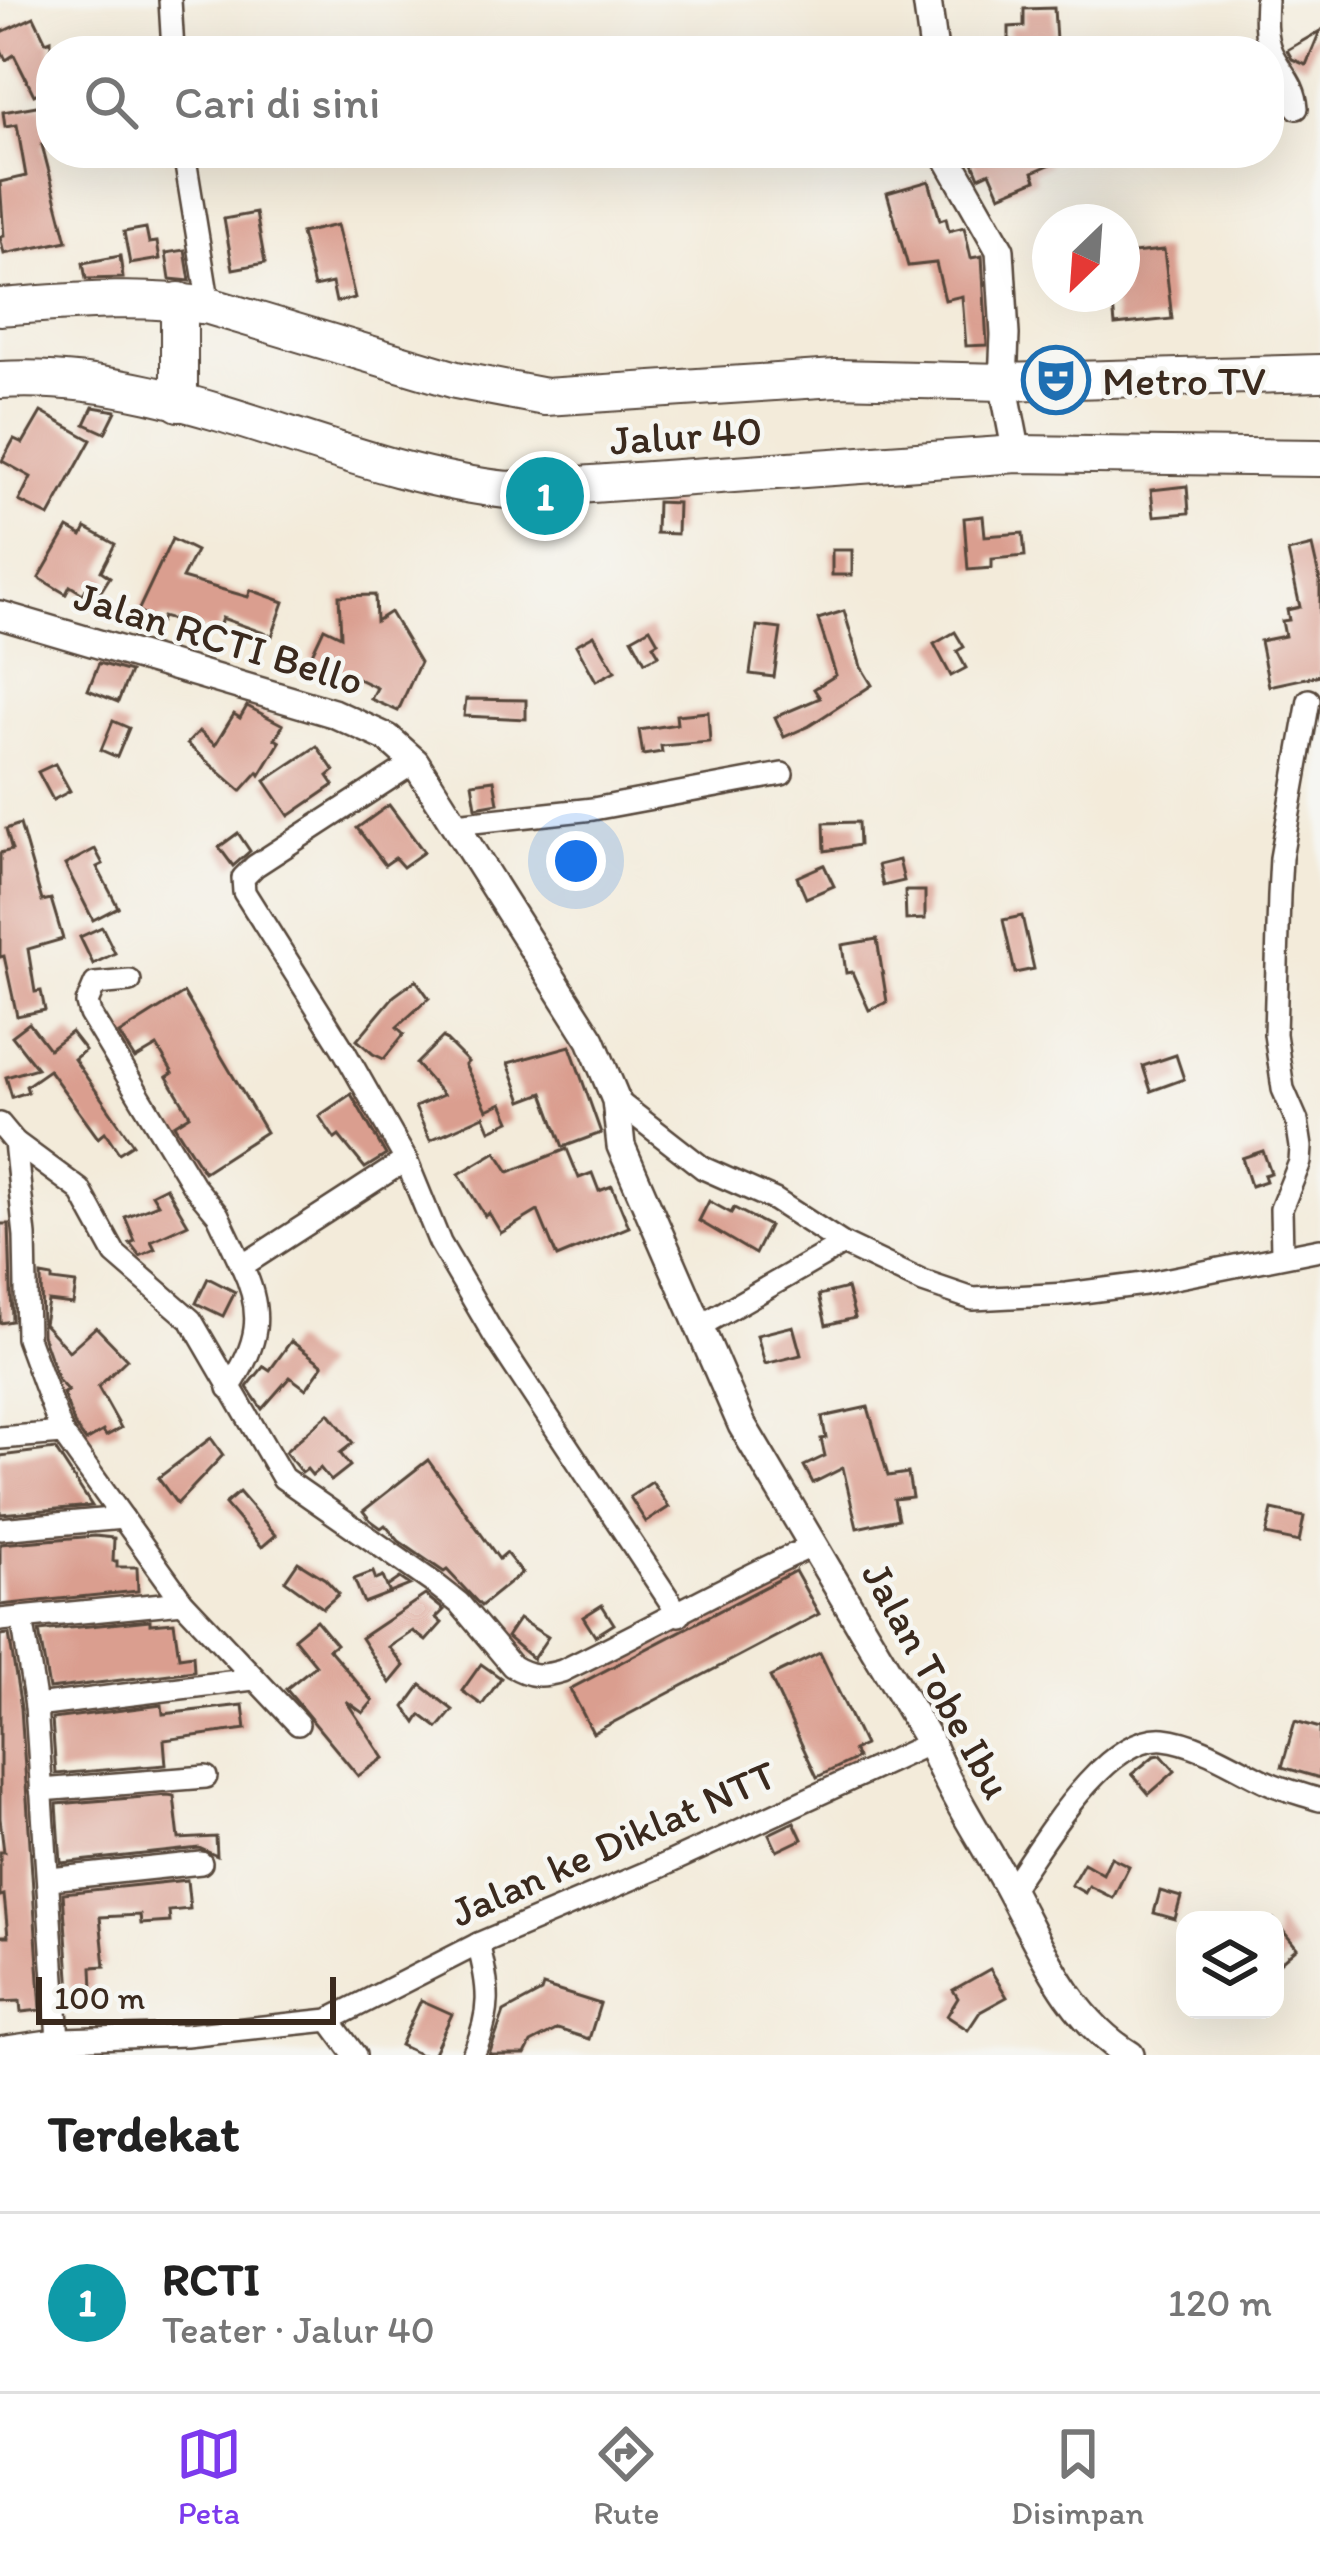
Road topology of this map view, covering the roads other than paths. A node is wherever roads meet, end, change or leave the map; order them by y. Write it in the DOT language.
graph roads {
  1 [pos="170,0"];
  2 [pos="1266,0"];
  3 [pos="935,4"];
  4 [pos="172,36"];
  5 [pos="934,36"];
  6 [pos="1267,36"];
  7 [pos="1284,72"];
  8 [pos="1297,107"];
  9 [pos="185,168"];
  10 [pos="954,168"];
  11 [pos="194,303"];
  12 [pos="0,307"];
  13 [pos="1320,374"];
  14 [pos="0,380"];
  15 [pos="1004,382"];
  16 [pos="179,403"];
  17 [pos="1017,454"];
  18 [pos="1320,458"];
  19 [pos="0,615"];
  20 [pos="1309,700"];
  21 [pos="415,762"];
  22 [pos="782,774"];
  23 [pos="455,824"];
  24 [pos="130,981"];
  25 [pos="616,1100"];
  26 [pos="8,1133"];
  27 [pos="406,1160"];
  28 [pos="843,1244"];
  29 [pos="1320,1249"];
  30 [pos="1282,1253"];
  31 [pos="242,1266"];
  32 [pos="700,1326"];
  33 [pos="229,1388"];
  34 [pos="62,1432"];
  35 [pos="0,1438"];
  36 [pos="123,1518"];
  37 [pos="0,1529"];
  38 [pos="812,1546"];
  39 [pos="183,1602"];
  40 [pos="679,1615"];
  41 [pos="11,1619"];
  42 [pos="253,1679"];
  43 [pos="36,1706"];
  44 [pos="298,1724"];
  45 [pos="930,1743"];
  46 [pos="206,1777"];
  47 [pos="41,1790"];
  48 [pos="1320,1800"];
  49 [pos="201,1863"];
  50 [pos="50,1879"];
  51 [pos="1010,1890"];
  52 [pos="478,1943"];
  53 [pos="329,2020"];
  54 [pos="191,2045"];
  55 [pos="60,2047"];
  56 [pos="0,2048"];
  57 [pos="355,2055"];
  58 [pos="473,2055"];
  59 [pos="1130,2055"];
  1 -- 4 [label="street"];
  2 -- 6 [label="street"];
  3 -- 5 [label="street"];
  7 -- 8 [label="street"];
  9 -- 11 [label="street"];
  10 -- 15 [label="street"];
  11 -- 12 [label="highway, Jalur 40"];
  11 -- 15 [label="highway, Jalur 40"];
  11 -- 16 [label="highway"];
  13 -- 15 [label="highway, Jalur 40"];
  14 -- 16 [label="highway, Jalur 40"];
  15 -- 17 [label="street"];
  16 -- 17 [label="highway, Jalur 40"];
  17 -- 18 [label="highway, Jalur 40"];
  19 -- 21 [label="street, Jalan RCTI Bello"];
  20 -- 30 [label="street"];
  21 -- 23 [label="street, Jalan RCTI Bello"];
  21 -- 27 [label="street"];
  22 -- 23 [label="street"];
  23 -- 25 [label="street, Jalan RCTI Bello"];
  24 -- 31 [label="street"];
  25 -- 28 [label="street"];
  25 -- 32 [label="street, Jalan RCTI Bello"];
  26 -- 33 [label="street"];
  26 -- 34 [label="street"];
  27 -- 31 [label="street"];
  27 -- 40 [label="street"];
  28 -- 30 [label="street"];
  28 -- 32 [label="street"];
  29 -- 30 [label="street"];
  31 -- 33 [label="street"];
  32 -- 38 [label="street, Jalan Tobe Ibu"];
  33 -- 40 [label="street"];
  34 -- 35 [label="street"];
  34 -- 36 [label="street"];
  36 -- 37 [label="street"];
  36 -- 39 [label="street"];
  38 -- 40 [label="street"];
  38 -- 45 [label="street, Jalan Tobe Ibu"];
  39 -- 41 [label="street"];
  39 -- 42 [label="street"];
  41 -- 43 [label="street"];
  42 -- 43 [label="street"];
  42 -- 44 [label="street"];
  43 -- 47 [label="street"];
  45 -- 51 [label="street, Jalan Tobe Ibu"];
  45 -- 52 [label="street, Jalan ke Diklat NTT"];
  46 -- 47 [label="street"];
  47 -- 50 [label="street"];
  48 -- 51 [label="street"];
  49 -- 50 [label="street"];
  50 -- 55 [label="street"];
  51 -- 59 [label="street, Jalan Tobe Ibu"];
  52 -- 53 [label="street, Jalan ke Diklat NTT"];
  52 -- 58 [label="street"];
  53 -- 54 [label="street, Jalan ke Diklat NTT"];
  53 -- 57 [label="street"];
  54 -- 55 [label="street, Jalan ke Diklat NTT"];
  55 -- 56 [label="street, Jalan ke Diklat NTT"];
}
